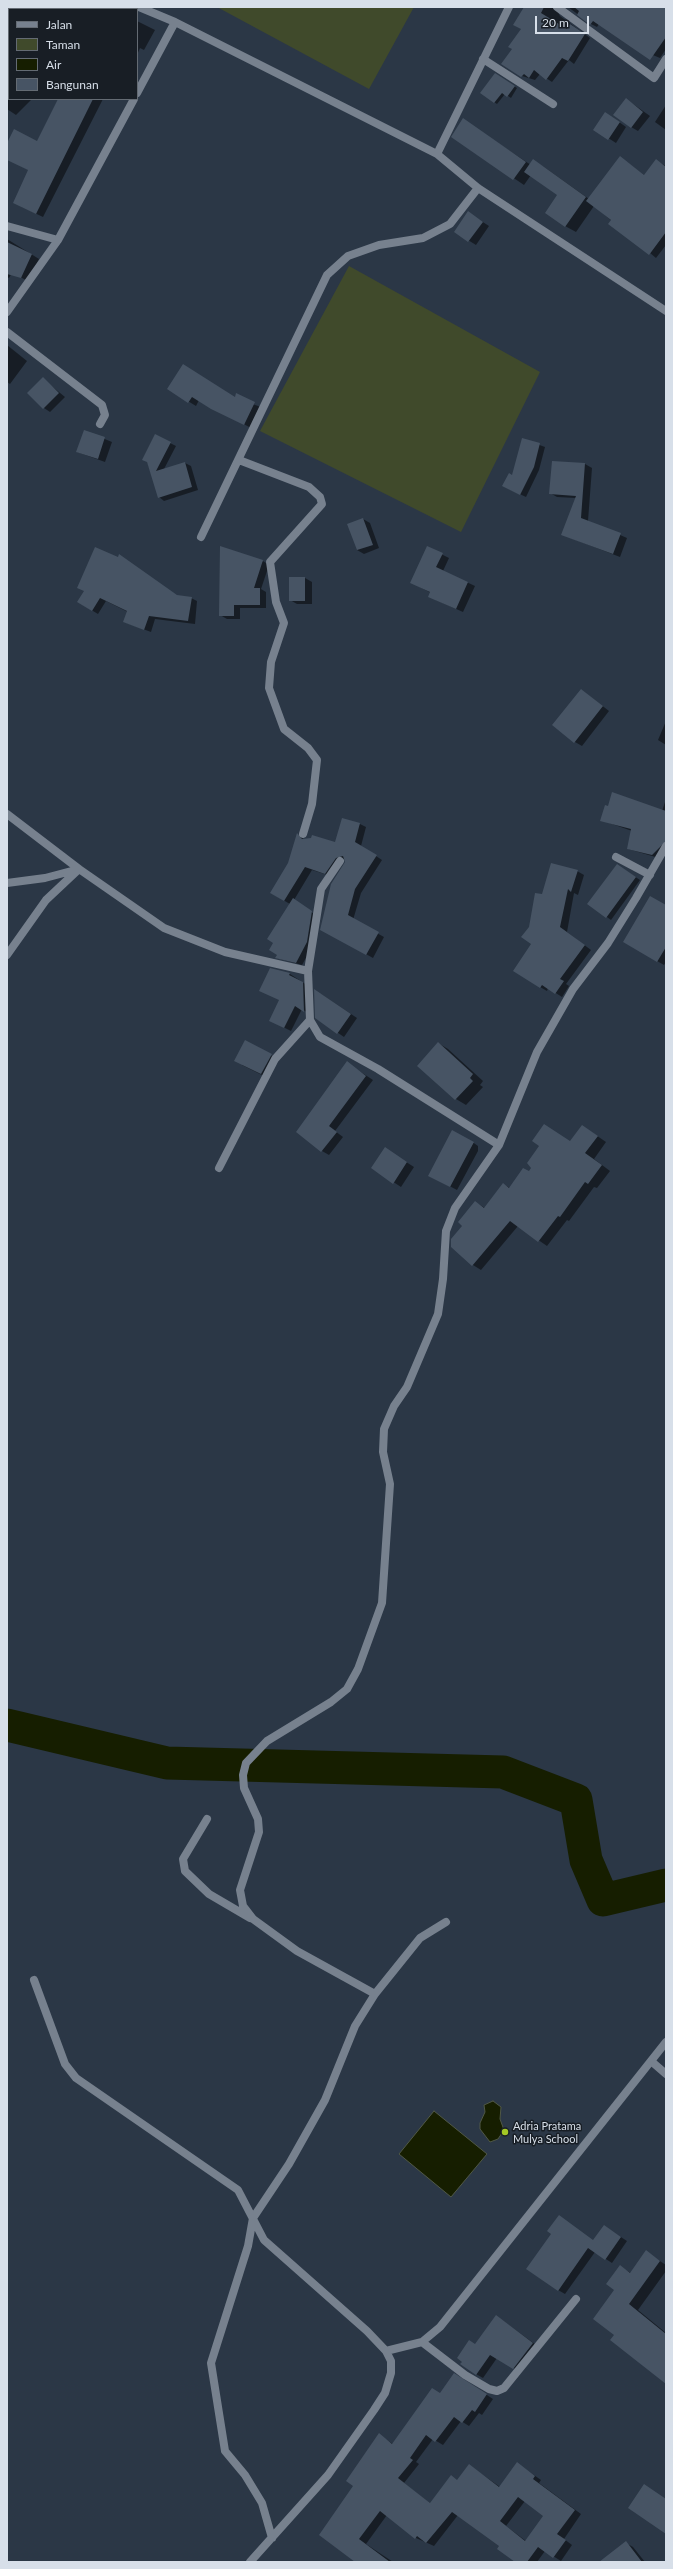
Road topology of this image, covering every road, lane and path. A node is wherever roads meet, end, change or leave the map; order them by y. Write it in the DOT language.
graph roads {
  1 [pos="140,7"];
  2 [pos="509,7"];
  3 [pos="557,7"];
  4 [pos="175,22"];
  5 [pos="483,59"];
  6 [pos="666,59"];
  7 [pos="138,91"];
  8 [pos="133,100"];
  9 [pos="553,104"];
  10 [pos="437,154"];
  11 [pos="478,188"];
  12 [pos="7,226"];
  13 [pos="58,240"];
  14 [pos="666,310"];
  15 [pos="7,312"];
  16 [pos="7,332"];
  17 [pos="100,424"];
  18 [pos="239,460"];
  19 [pos="201,537"];
  20 [pos="7,814"];
  21 [pos="303,834"];
  22 [pos="666,846"];
  23 [pos="616,857"];
  24 [pos="340,861"];
  25 [pos="79,869"];
  26 [pos="650,875"];
  27 [pos="7,883"];
  28 [pos="7,955"];
  29 [pos="308,971"];
  30 [pos="310,1020"];
  31 [pos="499,1145"];
  32 [pos="219,1168"];
  33 [pos="208,1819"];
  34 [pos="253,1919"];
  35 [pos="446,1922"];
  36 [pos="34,1980"];
  37 [pos="375,1994"];
  38 [pos="666,2042"];
  39 [pos="651,2061"];
  40 [pos="666,2074"];
  41 [pos="253,2218"];
  42 [pos="576,2299"];
  43 [pos="422,2342"];
  44 [pos="386,2351"];
  45 [pos="272,2538"];
  46 [pos="250,2562"];
  1 -- 4 [label="street"];
  2 -- 5 [label="street"];
  3 -- 6 [label="street"];
  4 -- 7 [label="street"];
  4 -- 10 [label="street"];
  5 -- 9 [label="street"];
  5 -- 10 [label="street"];
  8 -- 13 [label="street"];
  10 -- 11 [label="street"];
  11 -- 14 [label="street"];
  11 -- 18 [label="street"];
  12 -- 13 [label="street"];
  13 -- 15 [label="street"];
  16 -- 17 [label="street"];
  18 -- 19 [label="street"];
  18 -- 21 [label="street"];
  20 -- 25 [label="street"];
  22 -- 26 [label="street"];
  23 -- 26 [label="street"];
  24 -- 29 [label="street"];
  25 -- 27 [label="street"];
  25 -- 28 [label="street"];
  25 -- 29 [label="street"];
  26 -- 31 [label="street"];
  29 -- 30 [label="street"];
  30 -- 31 [label="street"];
  30 -- 32 [label="street"];
  31 -- 34 [label="street"];
  33 -- 34 [label="street"];
  34 -- 37 [label="street"];
  35 -- 37 [label="street"];
  36 -- 41 [label="street"];
  37 -- 41 [label="street"];
  38 -- 39 [label="street"];
  39 -- 40 [label="street"];
  39 -- 43 [label="street"];
  41 -- 44 [label="street"];
  41 -- 45 [label="street"];
  42 -- 43 [label="street"];
  43 -- 44 [label="street"];
  44 -- 45 [label="street"];
  45 -- 46 [label="street"];
}
